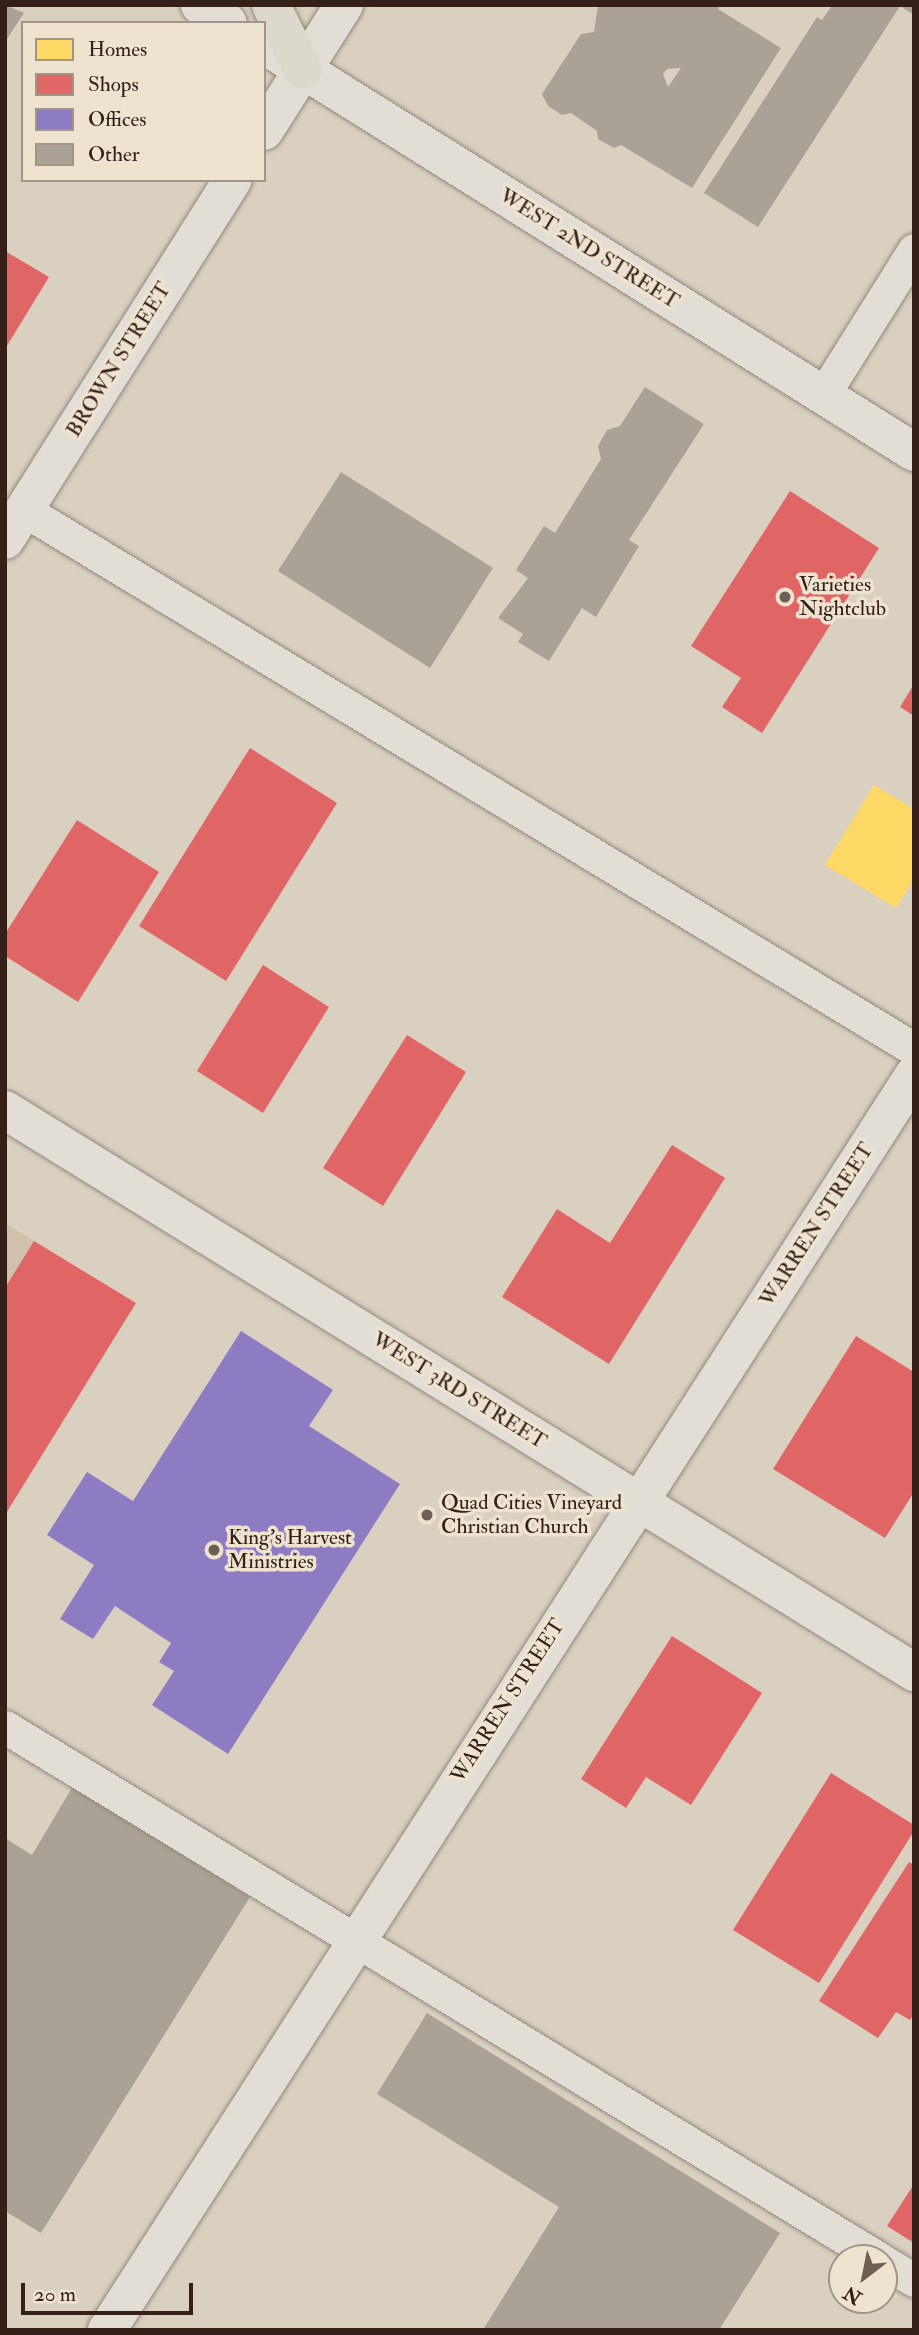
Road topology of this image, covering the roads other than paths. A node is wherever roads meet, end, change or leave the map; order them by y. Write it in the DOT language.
graph roads {
  1 [pos="200,5"];
  2 [pos="271,5"];
  3 [pos="344,5"];
  4 [pos="225,21"];
  5 [pos="266,46"];
  6 [pos="303,69"];
  7 [pos="266,128"];
  8 [pos="232,182"];
  9 [pos="914,250"];
  10 [pos="823,395"];
  11 [pos="914,452"];
  12 [pos="15,525"];
  13 [pos="914,1049"];
  14 [pos="914,1075"];
  15 [pos="5,1110"];
  16 [pos="638,1501"];
  17 [pos="914,1672"];
  18 [pos="5,1727"];
  19 [pos="355,1938"];
  20 [pos="855,2244"];
  21 [pos="898,2270"];
  22 [pos="914,2280"];
  23 [pos="107,2330"];
  1 -- 4 [label="street"];
  2 -- 6 [label="highway"];
  3 -- 6 [label="street"];
  5 -- 6 [label="street, WEST 2ND STREET"];
  6 -- 7 [label="street"];
  6 -- 10 [label="street, WEST 2ND STREET"];
  8 -- 12 [label="street, BROWN STREET"];
  9 -- 10 [label="lane"];
  10 -- 11 [label="street, WEST 2ND STREET"];
  12 -- 13 [label="lane"];
  14 -- 16 [label="street, WARREN STREET"];
  15 -- 16 [label="street, WEST 3RD STREET"];
  16 -- 17 [label="street, WEST 3RD STREET"];
  16 -- 19 [label="street, WARREN STREET"];
  18 -- 19 [label="lane"];
  19 -- 20 [label="lane"];
  19 -- 23 [label="street, WARREN STREET"];
  21 -- 22 [label="lane"];
}
